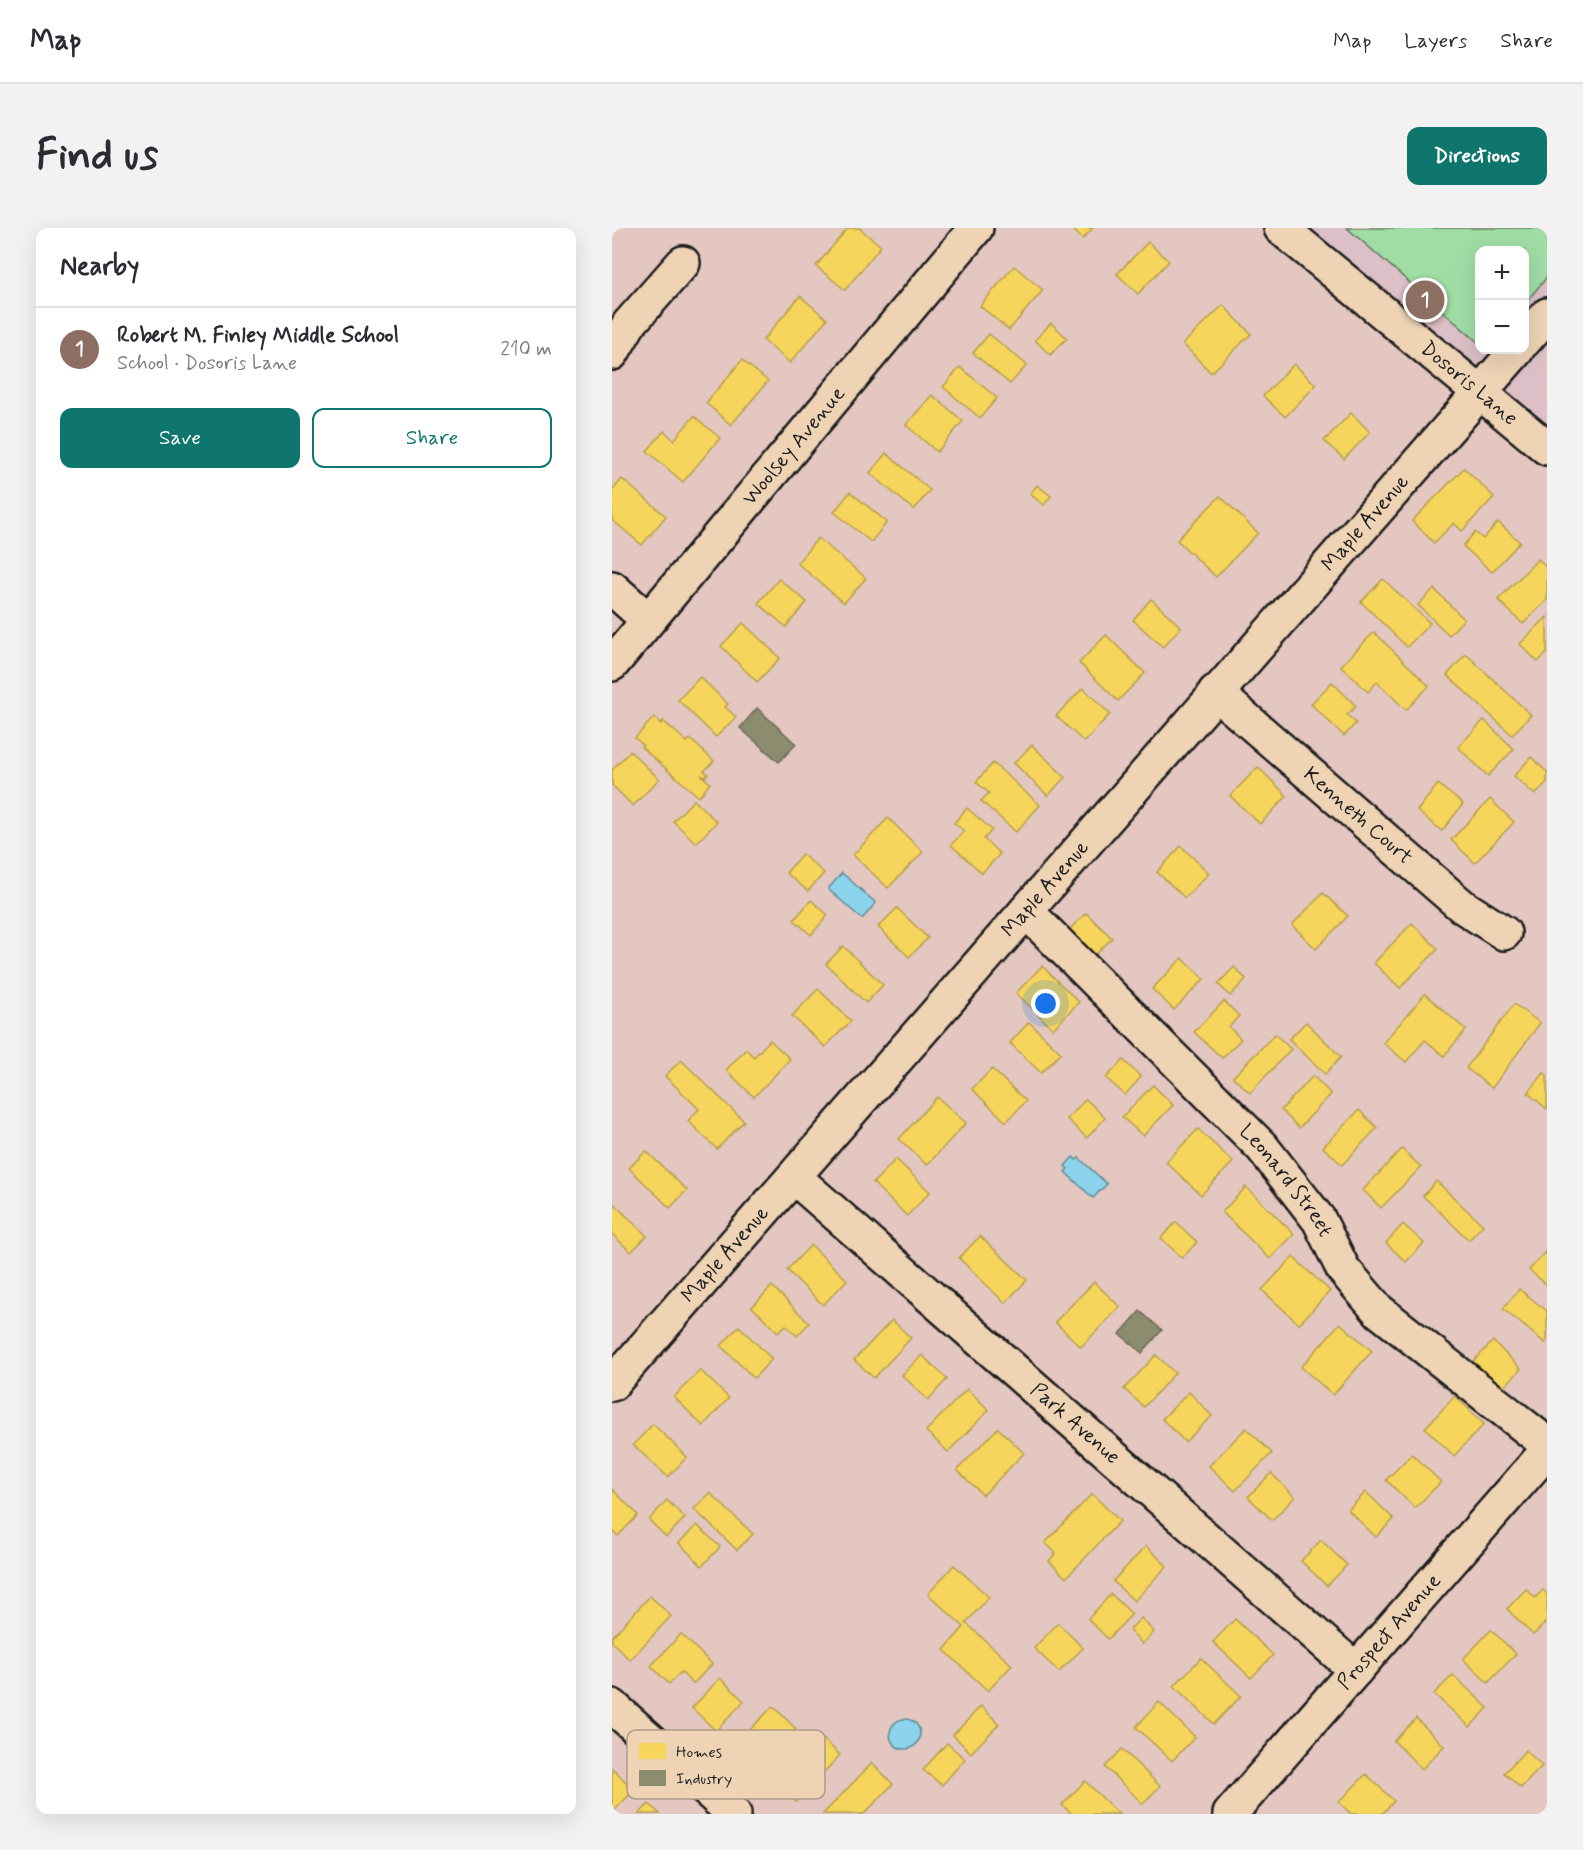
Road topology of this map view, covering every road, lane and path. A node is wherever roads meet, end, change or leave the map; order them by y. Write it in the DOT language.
graph roads {
  1 [pos="976,228"];
  2 [pos="1281,228"];
  3 [pos="683,263"];
  4 [pos="1547,315"];
  5 [pos="1529,335"];
  6 [pos="612,353"];
  7 [pos="1513,354"];
  8 [pos="1479,393"];
  9 [pos="1547,448"];
  10 [pos="612,588"];
  11 [pos="648,620"];
  12 [pos="612,664"];
  13 [pos="1215,692"];
  14 [pos="1026,911"];
  15 [pos="1504,933"];
  16 [pos="794,1178"];
  17 [pos="612,1384"];
  18 [pos="1547,1444"];
  19 [pos="1547,1451"];
  20 [pos="1356,1670"];
  21 [pos="612,1706"];
  22 [pos="639,1730"];
  23 [pos="717,1799"];
  24 [pos="734,1814"];
  25 [pos="1230,1814"];
  1 -- 11 [label="street, Woolsey Avenue"];
  2 -- 8 [label="street, Dosoris Lane"];
  3 -- 6 [label="street"];
  4 -- 5 [label="street"];
  7 -- 8 [label="street, Maple Avenue"];
  8 -- 9 [label="street, Dosoris Lane"];
  8 -- 13 [label="street, Maple Avenue"];
  10 -- 11 [label="street"];
  11 -- 12 [label="street, Woolsey Avenue"];
  13 -- 14 [label="street, Maple Avenue"];
  13 -- 15 [label="street, Kenneth Court"];
  14 -- 16 [label="street, Maple Avenue"];
  14 -- 18 [label="street, Leonard Street"];
  16 -- 17 [label="street, Maple Avenue"];
  16 -- 20 [label="street, Park Avenue"];
  19 -- 20 [label="street, Prospect Avenue"];
  20 -- 25 [label="street, Prospect Avenue"];
  21 -- 22 [label="street"];
  23 -- 24 [label="street"];
}
